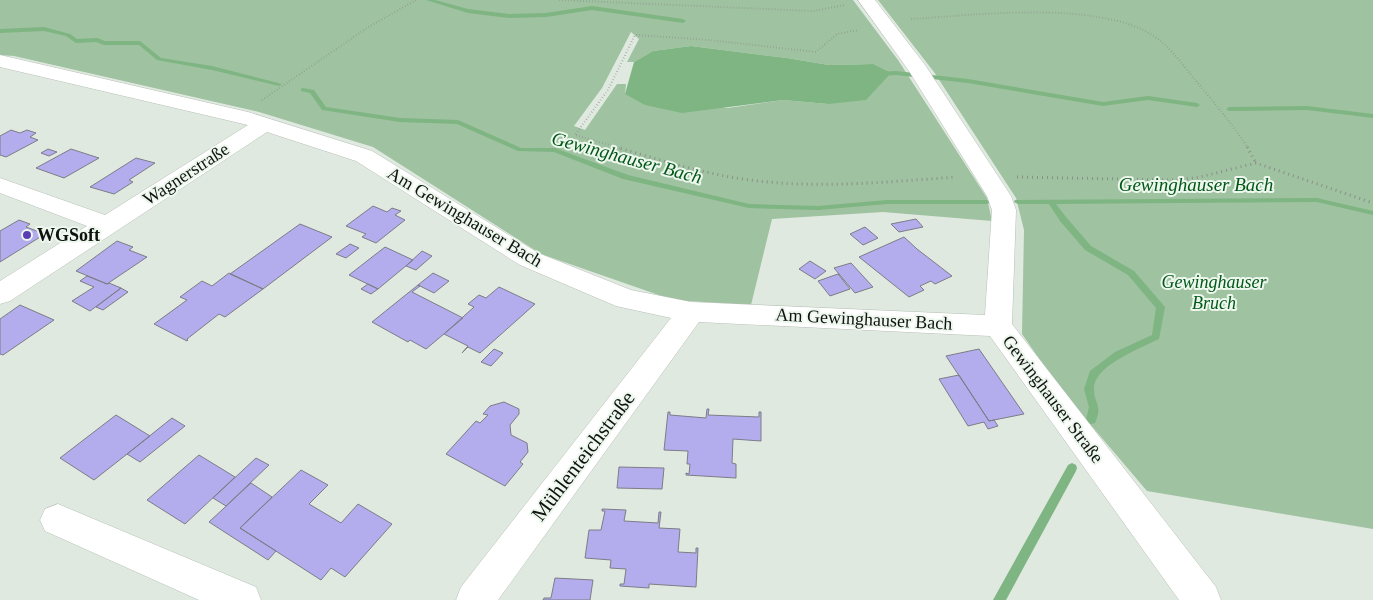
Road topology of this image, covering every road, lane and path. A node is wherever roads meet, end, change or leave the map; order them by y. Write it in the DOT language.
graph roads {
  1 [pos="416,0"];
  2 [pos="559,0"];
  3 [pos="866,0"];
  4 [pos="883,21"];
  5 [pos="0,61"];
  6 [pos="263,112"];
  7 [pos="1256,163"];
  8 [pos="985,175"];
  9 [pos="0,185"];
  10 [pos="1373,203"];
  11 [pos="107,225"];
  12 [pos="0,294"];
  13 [pos="692,312"];
  14 [pos="998,326"];
  15 [pos="58,520"];
  16 [pos="242,600"];
  17 [pos="476,600"];
  18 [pos="1202,600"];
  1 -- 6 [label="path"];
  2 -- 3 [label="path"];
  3 -- 4 [label="street, Gewinghauser Straße"];
  4 -- 7 [label="path"];
  4 -- 8 [label="street, Gewinghauser Straße"];
  4 -- 8 [label="path"];
  5 -- 6 [label="street, Am Gewinghauser Bach"];
  6 -- 11 [label="street, Wagnerstraße"];
  6 -- 13 [label="street, Am Gewinghauser Bach"];
  7 -- 8 [label="path"];
  7 -- 10 [label="path"];
  8 -- 14 [label="street, Gewinghauser Straße"];
  9 -- 11 [label="street"];
  11 -- 12 [label="street, Wagnerstraße"];
  13 -- 14 [label="street, Am Gewinghauser Bach"];
  13 -- 17 [label="street, Mühlenteichstraße"];
  14 -- 18 [label="street, Gewinghauser Straße"];
  15 -- 16 [label="street"];
}
